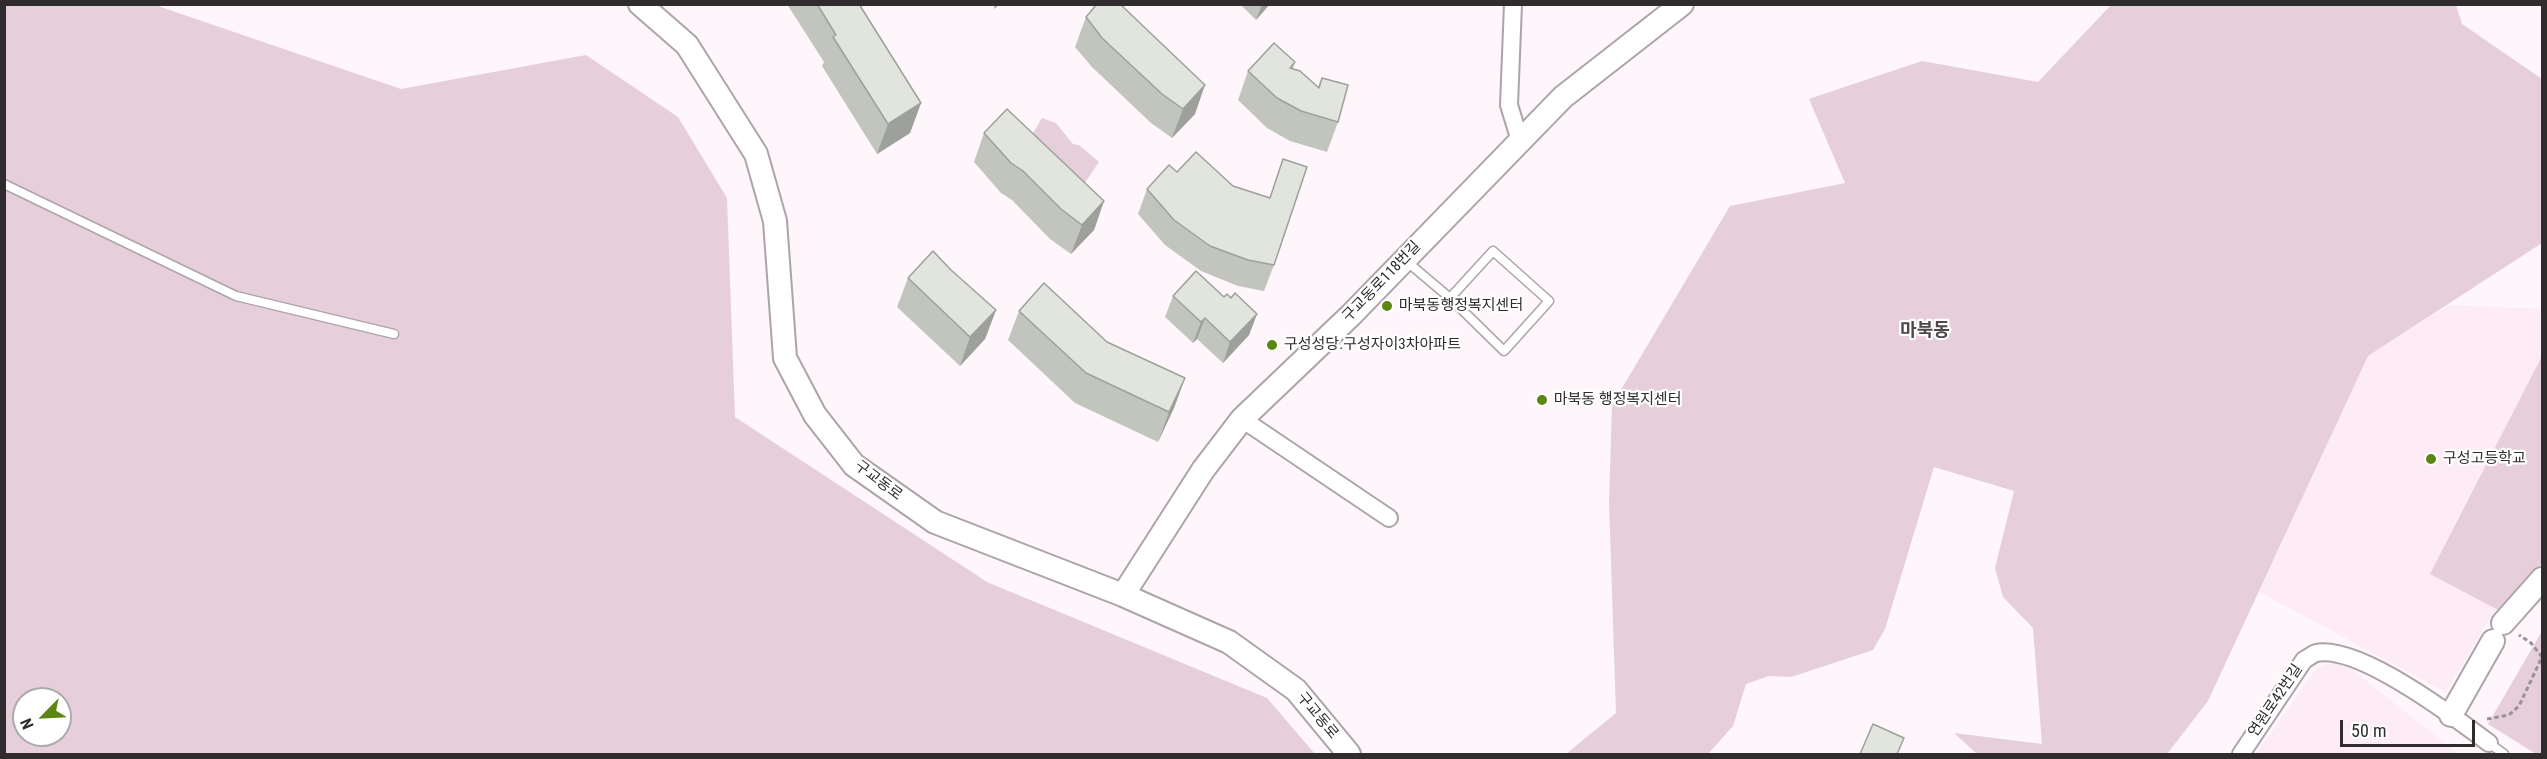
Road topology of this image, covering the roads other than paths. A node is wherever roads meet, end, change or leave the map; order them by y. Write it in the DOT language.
graph roads {
  1 [pos="640,4"];
  2 [pos="1513,4"];
  3 [pos="1682,4"];
  4 [pos="1520,141"];
  5 [pos="4,184"];
  6 [pos="1404,260"];
  7 [pos="1450,298"];
  8 [pos="394,334"];
  9 [pos="1242,419"];
  10 [pos="1389,518"];
  11 [pos="2542,579"];
  12 [pos="1123,595"];
  13 [pos="2451,715"];
  14 [pos="2489,743"];
  15 [pos="1349,754"];
  16 [pos="2241,754"];
  17 [pos="2504,754"];
  1 -- 12 [label="street, 구교동로"];
  2 -- 4 [label="street"];
  3 -- 4 [label="street, 구교동로118번길"];
  4 -- 6 [label="street, 구교동로118번길"];
  5 -- 8 [label="lane"];
  6 -- 7 [label="lane"];
  6 -- 9 [label="street, 구교동로118번길"];
  7 -- 7 [label="lane"];
  9 -- 10 [label="street"];
  9 -- 12 [label="street, 구교동로118번길"];
  11 -- 13 [label="street"];
  12 -- 15 [label="street, 구교동로"];
  13 -- 14 [label="street, 연원로42번길"];
  13 -- 16 [label="street, 연원로42번길"];
  14 -- 17 [label="lane, 연원로42번길"];
}
